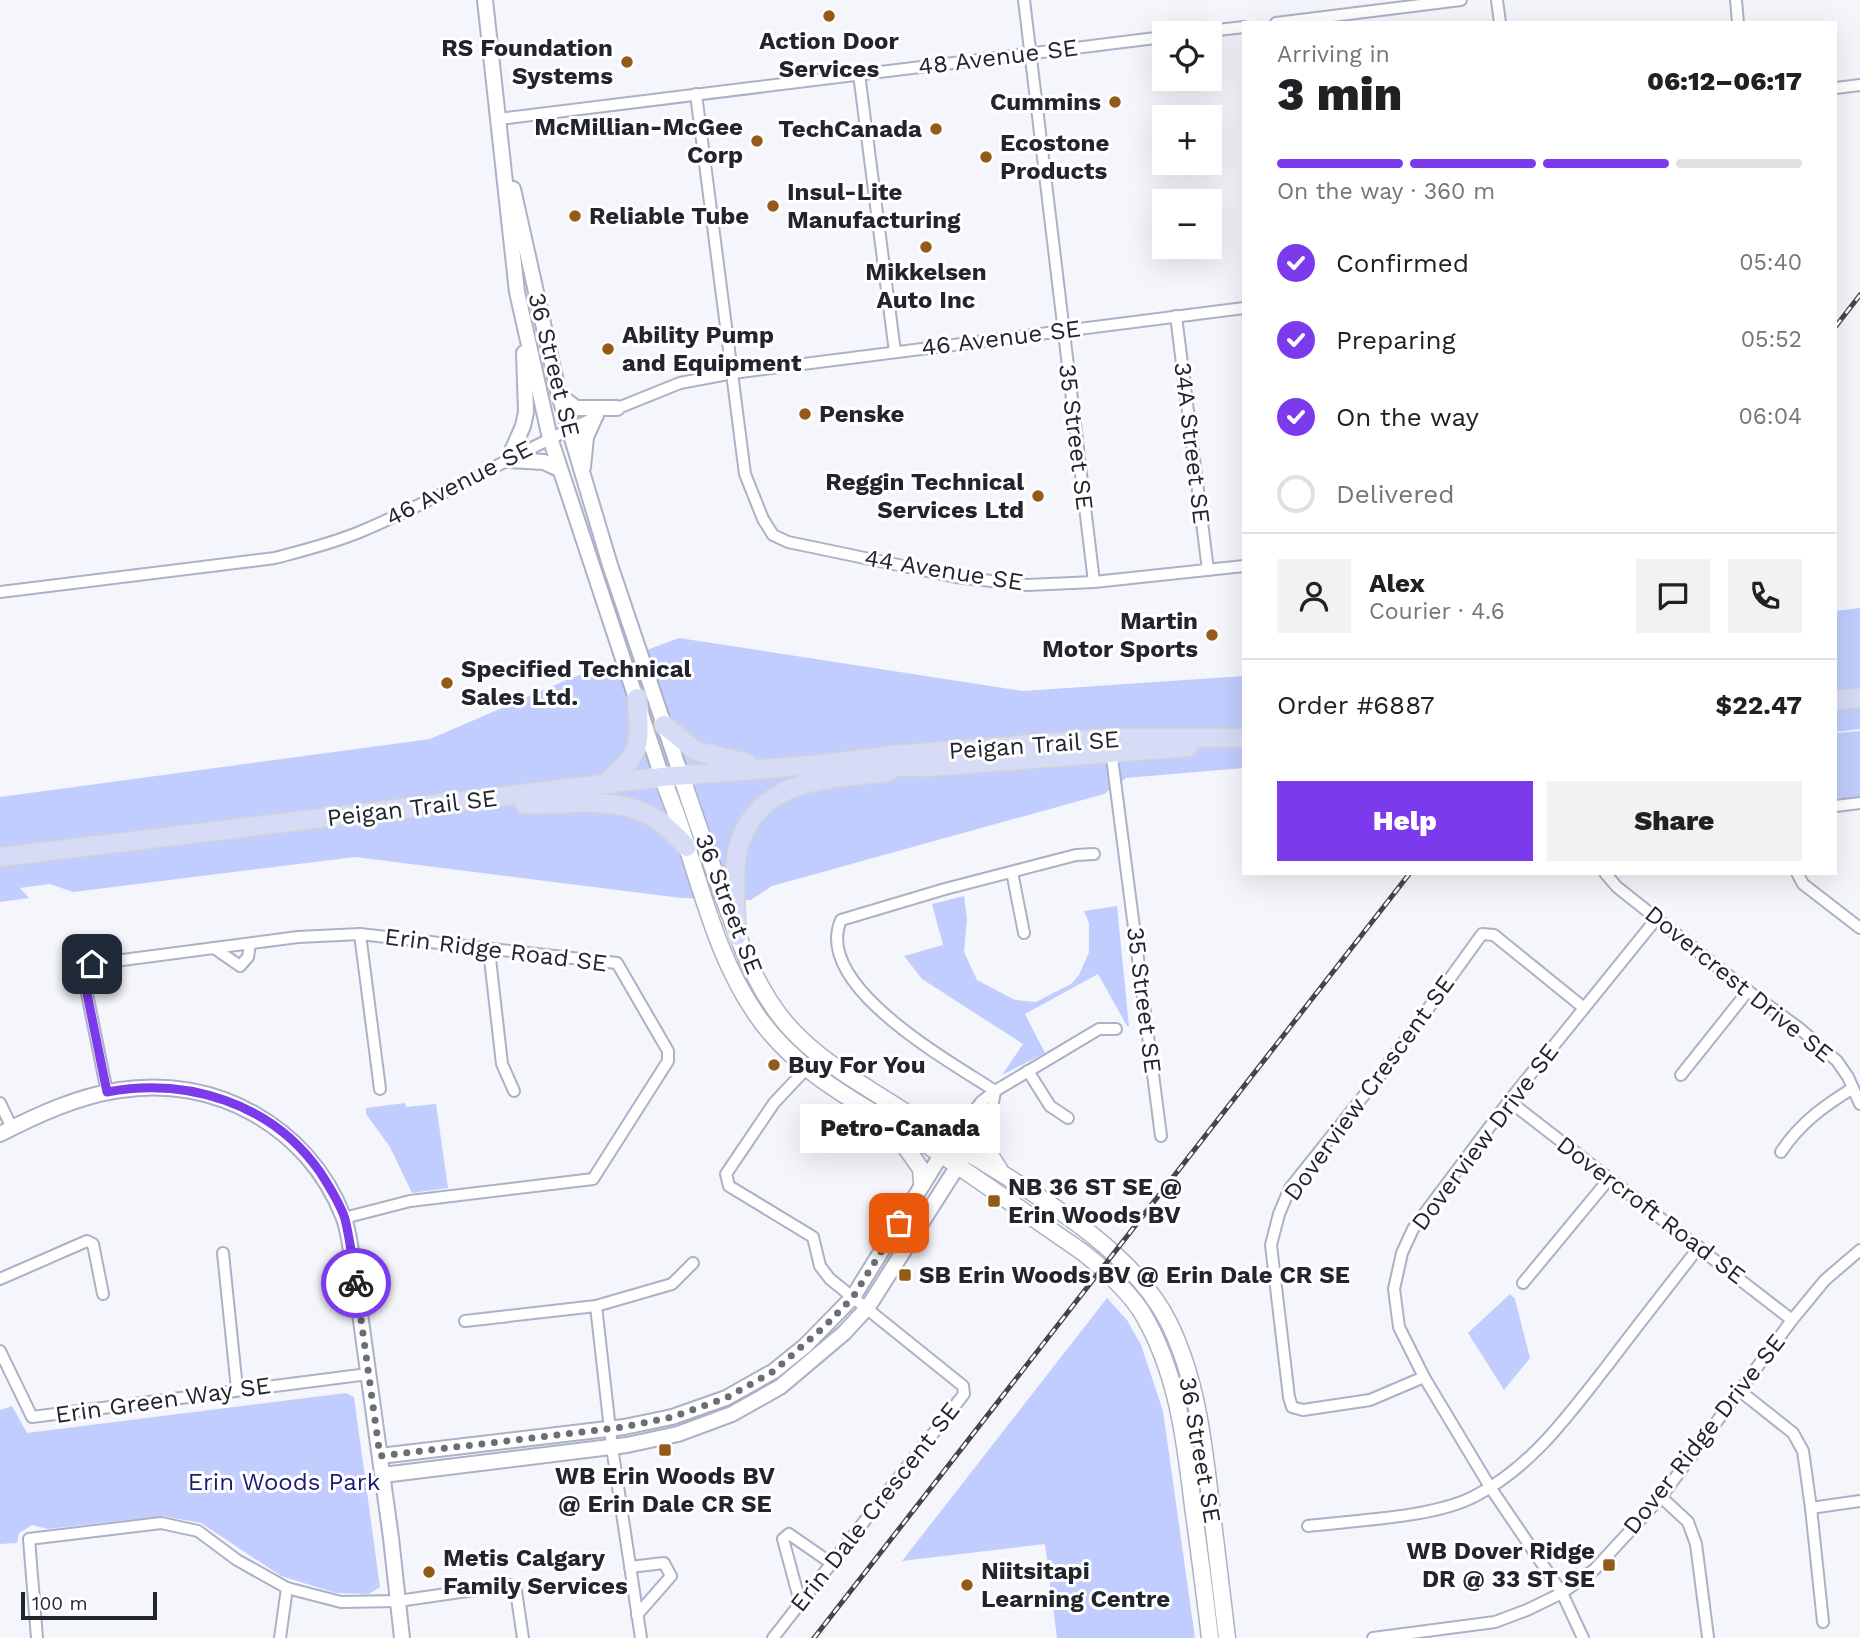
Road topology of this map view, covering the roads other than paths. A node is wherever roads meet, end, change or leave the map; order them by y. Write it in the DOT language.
graph roads {
  1 [pos="485,0"];
  2 [pos="1024,0"];
  3 [pos="1461,0"];
  4 [pos="1497,0"];
  5 [pos="1736,0"];
  6 [pos="1292,21"];
  7 [pos="1500,21"];
  8 [pos="1738,21"];
  9 [pos="1242,27"];
  10 [pos="1222,30"];
  11 [pos="1152,38"];
  12 [pos="1030,53"];
  13 [pos="859,74"];
  14 [pos="1860,85"];
  15 [pos="1837,88"];
  16 [pos="696,94"];
  17 [pos="499,119"];
  18 [pos="1242,308"];
  19 [pos="1176,316"];
  20 [pos="525,325"];
  21 [pos="1063,331"];
  22 [pos="895,352"];
  23 [pos="733,373"];
  24 [pos="559,395"];
  25 [pos="617,408"];
  26 [pos="595,417"];
  27 [pos="569,429"];
  28 [pos="550,438"];
  29 [pos="508,460"];
  30 [pos="559,470"];
  31 [pos="582,475"];
  32 [pos="1242,566"];
  33 [pos="1208,570"];
  34 [pos="1094,582"];
  35 [pos="0,592"];
  36 [pos="637,698"];
  37 [pos="1860,698"];
  38 [pos="1837,700"];
  39 [pos="664,725"];
  40 [pos="1242,740"];
  41 [pos="1111,746"];
  42 [pos="825,764"];
  43 [pos="782,767"];
  44 [pos="929,767"];
  45 [pos="672,776"];
  46 [pos="607,782"];
  47 [pos="489,799"];
  48 [pos="1860,803"];
  49 [pos="1837,806"];
  50 [pos="687,847"];
  51 [pos="1094,854"];
  52 [pos="0,857"];
  53 [pos="1012,872"];
  54 [pos="1607,875"];
  55 [pos="1798,875"];
  56 [pos="1657,918"];
  57 [pos="1860,928"];
  58 [pos="1024,933"];
  59 [pos="360,934"];
  60 [pos="737,936"];
  61 [pos="250,944"];
  62 [pos="214,948"];
  63 [pos="489,950"];
  64 [pos="1748,991"];
  65 [pos="1584,1008"];
  66 [pos="1116,1029"];
  67 [pos="806,1069"];
  68 [pos="1028,1071"];
  69 [pos="1681,1075"];
  70 [pos="1853,1088"];
  71 [pos="380,1089"];
  72 [pos="513,1091"];
  73 [pos="995,1091"];
  74 [pos="107,1092"];
  75 [pos="1509,1101"];
  76 [pos="0,1103"];
  77 [pos="1860,1104"];
  78 [pos="1068,1118"];
  79 [pos="890,1124"];
  80 [pos="982,1129"];
  81 [pos="6,1131"];
  82 [pos="1161,1136"];
  83 [pos="950,1141"];
  84 [pos="1781,1153"];
  85 [pos="941,1155"];
  86 [pos="962,1159"];
  87 [pos="1000,1171"];
  88 [pos="1609,1179"];
  89 [pos="922,1184"];
  90 [pos="344,1218"];
  91 [pos="1699,1247"];
  92 [pos="1860,1250"];
  93 [pos="223,1253"];
  94 [pos="693,1263"];
  95 [pos="0,1279"];
  96 [pos="1522,1283"];
  97 [pos="103,1294"];
  98 [pos="853,1297"];
  99 [pos="596,1306"];
  100 [pos="868,1307"];
  101 [pos="1792,1320"];
  102 [pos="465,1321"];
  103 [pos="0,1351"];
  104 [pos="368,1374"];
  105 [pos="1424,1377"];
  106 [pos="237,1389"];
  107 [pos="1741,1391"];
  108 [pos="610,1429"];
  109 [pos="612,1447"];
  110 [pos="380,1456"];
  111 [pos="383,1475"];
  112 [pos="1490,1487"];
  113 [pos="1661,1497"];
  114 [pos="1860,1502"];
  115 [pos="1811,1508"];
  116 [pos="1308,1526"];
  117 [pos="831,1563"];
  118 [pos="630,1567"];
  119 [pos="287,1588"];
  120 [pos="1562,1593"];
  121 [pos="398,1601"];
  122 [pos="800,1602"];
  123 [pos="637,1615"];
  124 [pos="1824,1622"];
  125 [pos="1465,1632"];
  126 [pos="1708,1637"];
  127 [pos="37,1638"];
  128 [pos="280,1638"];
  129 [pos="402,1638"];
  130 [pos="523,1638"];
  131 [pos="641,1638"];
  132 [pos="773,1638"];
  133 [pos="1210,1638"];
  134 [pos="1227,1638"];
  135 [pos="1373,1638"];
  136 [pos="1583,1638"];
  1 -- 17 [label="street, 36 Street SE"];
  2 -- 12 [label="street, 35 Street SE"];
  3 -- 6 [label="street"];
  4 -- 7 [label="street"];
  5 -- 8 [label="street"];
  9 -- 10 [label="street"];
  11 -- 12 [label="street, 48 Avenue SE"];
  12 -- 13 [label="street, 48 Avenue SE"];
  12 -- 21 [label="street, 35 Street SE"];
  13 -- 16 [label="street, 48 Avenue SE"];
  13 -- 22 [label="street"];
  14 -- 15 [label="street"];
  16 -- 17 [label="street, 48 Avenue SE"];
  16 -- 23 [label="street"];
  17 -- 20 [label="street, 36 Street SE"];
  17 -- 24 [label="street, 36 Street SE"];
  18 -- 19 [label="street, 46 Avenue SE"];
  19 -- 21 [label="street, 46 Avenue SE"];
  19 -- 33 [label="street, 34A Street SE"];
  20 -- 28 [label="street, 36 Street SE"];
  20 -- 29 [label="street"];
  21 -- 22 [label="street, 46 Avenue SE"];
  21 -- 34 [label="street, 35 Street SE"];
  22 -- 23 [label="street, 46 Avenue SE"];
  23 -- 25 [label="street, 46 Avenue SE"];
  23 -- 34 [label="street, 44 Avenue SE"];
  24 -- 25 [label="street"];
  24 -- 27 [label="street, 36 Street SE"];
  25 -- 26 [label="street, 46 Avenue SE"];
  26 -- 27 [label="street, 46 Avenue SE"];
  26 -- 31 [label="street"];
  27 -- 28 [label="street, 46 Avenue SE"];
  27 -- 31 [label="street, 36 Street SE"];
  28 -- 29 [label="street, 46 Avenue SE"];
  28 -- 30 [label="street, 36 Street SE"];
  29 -- 30 [label="street"];
  29 -- 35 [label="street, 46 Avenue SE"];
  30 -- 36 [label="street, 36 Street SE"];
  31 -- 39 [label="street, 36 Street SE"];
  32 -- 33 [label="street, 44 Avenue SE"];
  33 -- 34 [label="street, 44 Avenue SE"];
  36 -- 45 [label="street, 36 Street SE"];
  36 -- 46 [label="main road"];
  37 -- 38 [label="main road"];
  39 -- 43 [label="main road"];
  39 -- 45 [label="street, 36 Street SE"];
  40 -- 41 [label="main road, Peigan Trail SE"];
  41 -- 42 [label="main road, Peigan Trail SE"];
  41 -- 44 [label="main road, Peigan Trail SE"];
  41 -- 82 [label="street, 35 Street SE"];
  42 -- 43 [label="main road, Peigan Trail SE"];
  42 -- 44 [label="main road, Peigan Trail SE"];
  43 -- 45 [label="main road, Peigan Trail SE"];
  44 -- 60 [label="main road"];
  45 -- 46 [label="main road, Peigan Trail SE"];
  45 -- 50 [label="main road, 36 Street SE"];
  45 -- 60 [label="main road, 36 Street SE"];
  46 -- 47 [label="main road, Peigan Trail SE"];
  47 -- 50 [label="main road"];
  47 -- 52 [label="main road, Peigan Trail SE"];
  48 -- 49 [label="street"];
  50 -- 67 [label="main road, 36 Street SE"];
  51 -- 53 [label="street"];
  53 -- 58 [label="street"];
  53 -- 73 [label="street"];
  54 -- 56 [label="street, Dovercrest Drive SE"];
  55 -- 57 [label="street"];
  56 -- 64 [label="street, Dovercrest Drive SE"];
  56 -- 65 [label="street, Doverview Drive SE"];
  59 -- 61 [label="street, Erin Ridge Road SE"];
  59 -- 63 [label="street, Erin Ridge Road SE"];
  59 -- 71 [label="street"];
  60 -- 83 [label="main road, 36 Street SE"];
  61 -- 62 [label="street, Erin Ridge Road SE"];
  61 -- 62 [label="street"];
  62 -- 74 [label="street, Erin Ridge Road SE"];
  63 -- 72 [label="street"];
  63 -- 90 [label="street, Erin Ridge Road SE"];
  64 -- 69 [label="street"];
  64 -- 70 [label="street, Dovercrest Drive SE"];
  65 -- 75 [label="street, Doverview Drive SE"];
  65 -- 105 [label="street, Doverview Crescent SE"];
  66 -- 68 [label="street"];
  67 -- 79 [label="main road, 36 Street SE"];
  67 -- 98 [label="street, Erin Dale Crescent SE"];
  68 -- 73 [label="street"];
  68 -- 78 [label="street"];
  70 -- 77 [label="street, Dovercrest Drive SE"];
  70 -- 84 [label="street"];
  73 -- 80 [label="street"];
  73 -- 83 [label="street"];
  74 -- 81 [label="street"];
  74 -- 90 [label="street"];
  75 -- 88 [label="street, Dovercroft Road SE"];
  75 -- 105 [label="street, Doverview Drive SE"];
  76 -- 81 [label="street"];
  79 -- 85 [label="main road, 36 Street SE"];
  79 -- 89 [label="main road"];
  80 -- 86 [label="street"];
  80 -- 87 [label="main road"];
  83 -- 85 [label="street"];
  83 -- 86 [label="main road, 36 Street SE"];
  85 -- 86 [label="main road, 36 Street SE"];
  85 -- 89 [label="street"];
  86 -- 87 [label="main road, 36 Street SE"];
  86 -- 100 [label="street"];
  86 -- 133 [label="main road, 36 Street SE"];
  87 -- 134 [label="main road, 36 Street SE"];
  88 -- 91 [label="street, Dovercroft Road SE"];
  88 -- 96 [label="street"];
  89 -- 98 [label="street"];
  90 -- 104 [label="street"];
  91 -- 101 [label="street, Dovercroft Road SE"];
  91 -- 112 [label="street"];
  92 -- 101 [label="street, Dover Ridge Drive SE"];
  93 -- 106 [label="street"];
  94 -- 99 [label="street"];
  95 -- 97 [label="street"];
  98 -- 100 [label="street, Erin Dale Crescent SE"];
  98 -- 108 [label="street"];
  99 -- 102 [label="street"];
  99 -- 108 [label="street"];
  100 -- 109 [label="street"];
  100 -- 117 [label="street, Erin Dale Crescent SE"];
  101 -- 107 [label="street, Dover Ridge Drive SE"];
  103 -- 106 [label="street, Erin Green Way SE"];
  104 -- 106 [label="street, Erin Green Way SE"];
  104 -- 110 [label="street"];
  105 -- 112 [label="street, Doverview Drive SE"];
  107 -- 113 [label="street, Dover Ridge Drive SE"];
  107 -- 115 [label="street"];
  108 -- 109 [label="street"];
  108 -- 110 [label="street"];
  109 -- 111 [label="street"];
  109 -- 118 [label="street"];
  110 -- 111 [label="street"];
  111 -- 121 [label="street"];
  112 -- 116 [label="street"];
  112 -- 120 [label="street, Doverview Drive SE"];
  113 -- 120 [label="street, Dover Ridge Drive SE"];
  113 -- 126 [label="street"];
  114 -- 115 [label="street"];
  115 -- 124 [label="street"];
  117 -- 122 [label="street, Erin Dale Crescent SE"];
  117 -- 122 [label="street"];
  118 -- 123 [label="street"];
  118 -- 123 [label="street"];
  119 -- 121 [label="street"];
  119 -- 127 [label="street"];
  119 -- 128 [label="street"];
  120 -- 125 [label="street, Dover Ridge Drive SE"];
  120 -- 136 [label="street, Doverview Drive SE"];
  121 -- 129 [label="street"];
  121 -- 130 [label="street"];
  122 -- 132 [label="street, Erin Dale Crescent SE"];
  123 -- 131 [label="street"];
  125 -- 135 [label="street, Dover Ridge Drive SE"];
}
